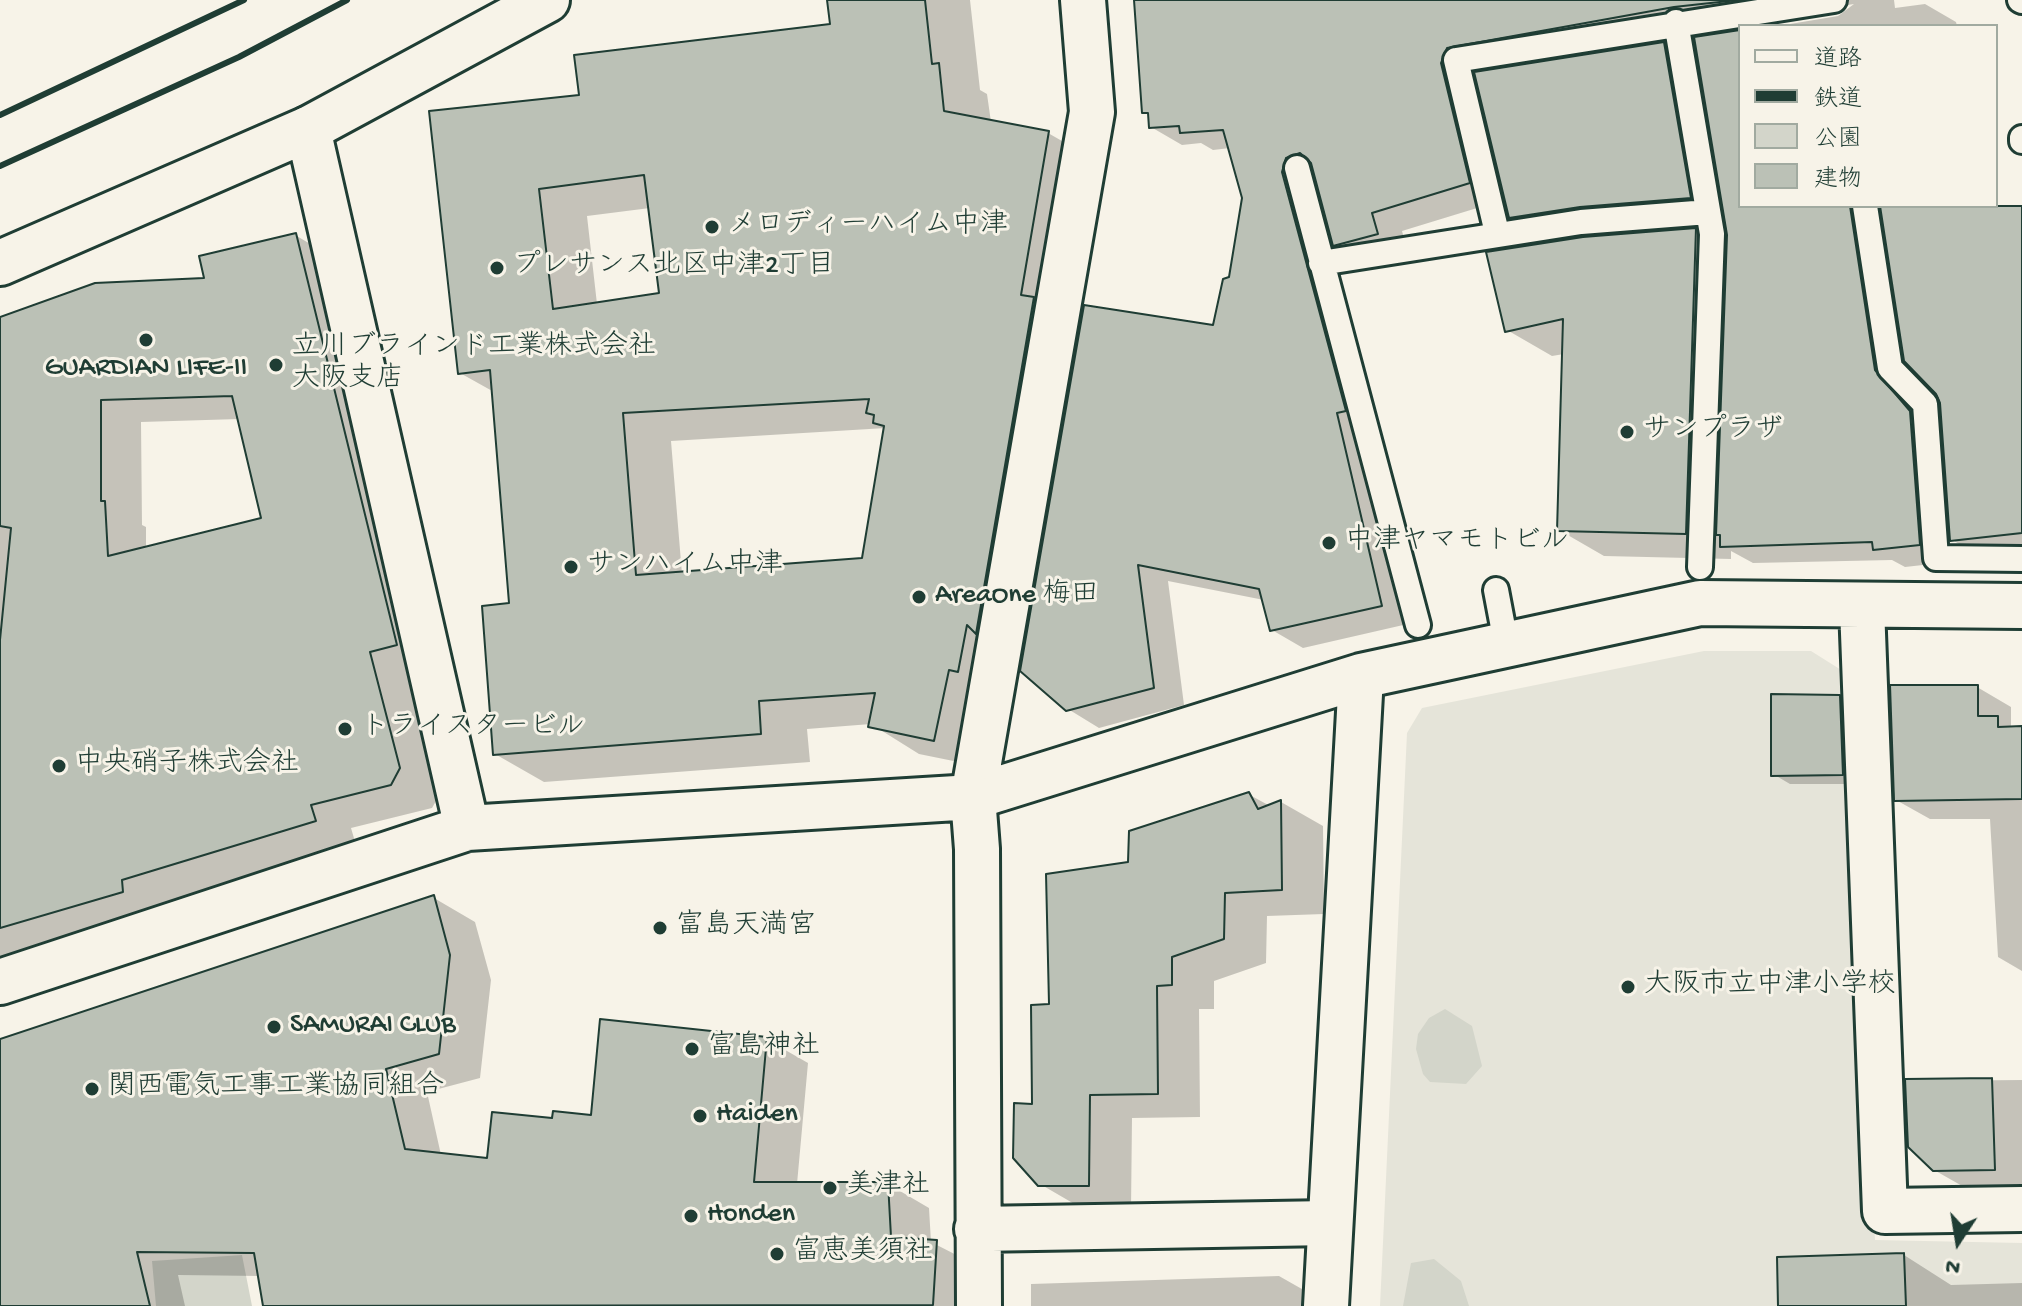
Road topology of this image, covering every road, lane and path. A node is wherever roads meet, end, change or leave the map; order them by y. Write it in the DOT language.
graph roads {
  1 [pos="547,0"];
  2 [pos="1083,0"];
  3 [pos="1834,0"];
  4 [pos="1676,22"];
  5 [pos="308,129"];
  6 [pos="1297,168"];
  7 [pos="1865,208"];
  8 [pos="1708,212"];
  9 [pos="1497,233"];
  10 [pos="0,263"];
  11 [pos="1321,263"];
  12 [pos="2022,559"];
  13 [pos="1700,567"];
  14 [pos="1496,590"];
  15 [pos="2022,606"];
  16 [pos="1862,607"];
  17 [pos="1418,625"];
  18 [pos="1506,643"];
  19 [pos="1361,676"];
  20 [pos="973,797"];
  21 [pos="467,828"];
  22 [pos="0,982"];
  23 [pos="2022,1209"];
  24 [pos="1330,1223"];
  25 [pos="977,1229"];
  26 [pos="979,1306"];
  27 [pos="1326,1306"];
  1 -- 5 [label="street"];
  2 -- 20 [label="street"];
  3 -- 4 [label="lane"];
  4 -- 8 [label="lane"];
  4 -- 9 [label="lane"];
  5 -- 10 [label="street"];
  5 -- 21 [label="street"];
  6 -- 11 [label="lane"];
  7 -- 12 [label="lane"];
  8 -- 9 [label="lane"];
  8 -- 13 [label="lane"];
  9 -- 11 [label="lane"];
  11 -- 17 [label="lane"];
  14 -- 18 [label="lane"];
  15 -- 16 [label="street"];
  16 -- 18 [label="street"];
  16 -- 23 [label="street"];
  18 -- 19 [label="street"];
  19 -- 20 [label="street"];
  19 -- 24 [label="street"];
  20 -- 21 [label="street"];
  20 -- 25 [label="street"];
  21 -- 22 [label="street"];
  24 -- 25 [label="street"];
  24 -- 27 [label="street"];
  25 -- 26 [label="street"];
}
